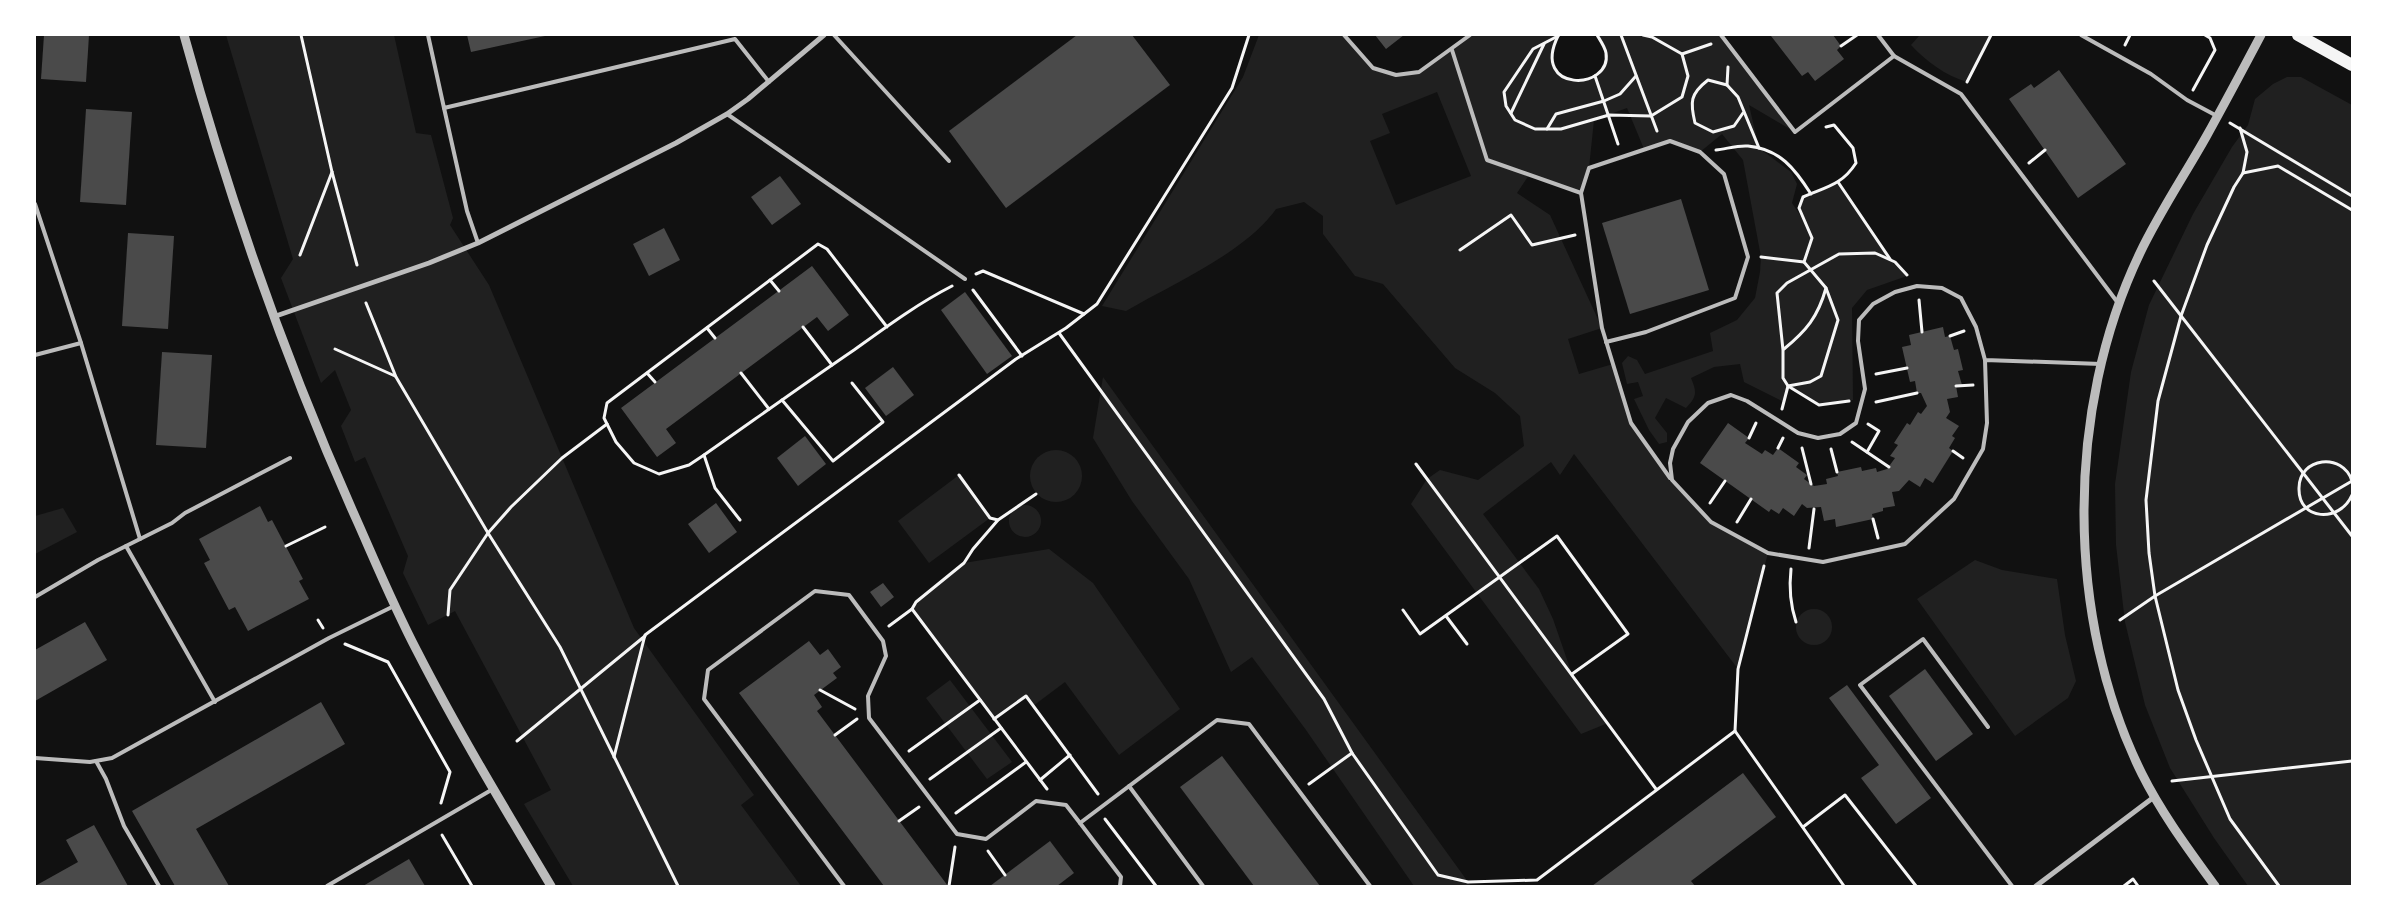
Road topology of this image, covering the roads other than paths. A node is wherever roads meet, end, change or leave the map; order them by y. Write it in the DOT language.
graph roads {
  1 [pos="184,35"];
  2 [pos="428,35"];
  3 [pos="824,35"];
  4 [pos="834,35"];
  5 [pos="1344,35"];
  6 [pos="1470,35"];
  7 [pos="1721,35"];
  8 [pos="1878,35"];
  9 [pos="2081,35"];
  10 [pos="2261,35"];
  11 [pos="2298,35"];
  12 [pos="735,37"];
  13 [pos="1452,50"];
  14 [pos="1894,56"];
  15 [pos="2352,66"];
  16 [pos="769,82"];
  17 [pos="444,108"];
  18 [pos="727,114"];
  19 [pos="2218,116"];
  20 [pos="950,161"];
  21 [pos="1581,193"];
  22 [pos="35,204"];
  23 [pos="478,243"];
  24 [pos="965,279"];
  25 [pos="2119,305"];
  26 [pos="273,317"];
  27 [pos="1606,342"];
  28 [pos="82,343"];
  29 [pos="35,355"];
  30 [pos="1985,360"];
  31 [pos="2102,364"];
  32 [pos="290,458"];
  33 [pos="1672,480"];
  34 [pos="140,539"];
  35 [pos="126,546"];
  36 [pos="35,597"];
  37 [pos="395,606"];
  38 [pos="215,702"];
  39 [pos="1988,727"];
  40 [pos="35,758"];
  41 [pos="96,761"];
  42 [pos="1129,786"];
  43 [pos="493,789"];
  44 [pos="2154,797"];
  45 [pos="1080,823"];
  46 [pos="159,886"];
  47 [pos="327,886"];
  48 [pos="551,886"];
  49 [pos="844,886"];
  50 [pos="1120,886"];
  51 [pos="1203,886"];
  52 [pos="1370,886"];
  53 [pos="2012,886"];
  54 [pos="2036,886"];
  55 [pos="2215,886"];
  1 -- 26 [label="street"];
  2 -- 17 [label="lane"];
  3 -- 16 [label="street"];
  4 -- 20 [label="lane"];
  5 -- 13 [label="lane"];
  6 -- 13 [label="lane"];
  7 -- 14 [label="lane"];
  8 -- 14 [label="lane"];
  9 -- 19 [label="lane"];
  10 -- 19 [label="street"];
  11 -- 15 [label="main road"];
  12 -- 16 [label="lane"];
  12 -- 17 [label="lane"];
  13 -- 21 [label="lane"];
  14 -- 25 [label="lane"];
  16 -- 18 [label="street"];
  17 -- 23 [label="lane"];
  18 -- 23 [label="street"];
  18 -- 24 [label="lane"];
  19 -- 25 [label="street"];
  21 -- 27 [label="lane"];
  21 -- 27 [label="lane"];
  22 -- 28 [label="lane"];
  23 -- 26 [label="street"];
  25 -- 31 [label="street"];
  26 -- 37 [label="street"];
  27 -- 33 [label="lane"];
  28 -- 29 [label="lane"];
  28 -- 34 [label="lane"];
  30 -- 31 [label="lane"];
  30 -- 33 [label="lane"];
  30 -- 33 [label="lane"];
  31 -- 44 [label="street"];
  32 -- 34 [label="lane"];
  34 -- 35 [label="lane"];
  35 -- 36 [label="lane"];
  35 -- 38 [label="lane"];
  37 -- 38 [label="lane"];
  37 -- 43 [label="street"];
  38 -- 41 [label="lane"];
  39 -- 53 [label="lane"];
  40 -- 41 [label="lane"];
  41 -- 46 [label="lane"];
  42 -- 45 [label="lane"];
  42 -- 51 [label="lane"];
  42 -- 52 [label="lane"];
  43 -- 47 [label="lane"];
  43 -- 48 [label="street"];
  44 -- 54 [label="street"];
  44 -- 55 [label="street"];
  45 -- 49 [label="lane"];
  45 -- 50 [label="lane"];
}
